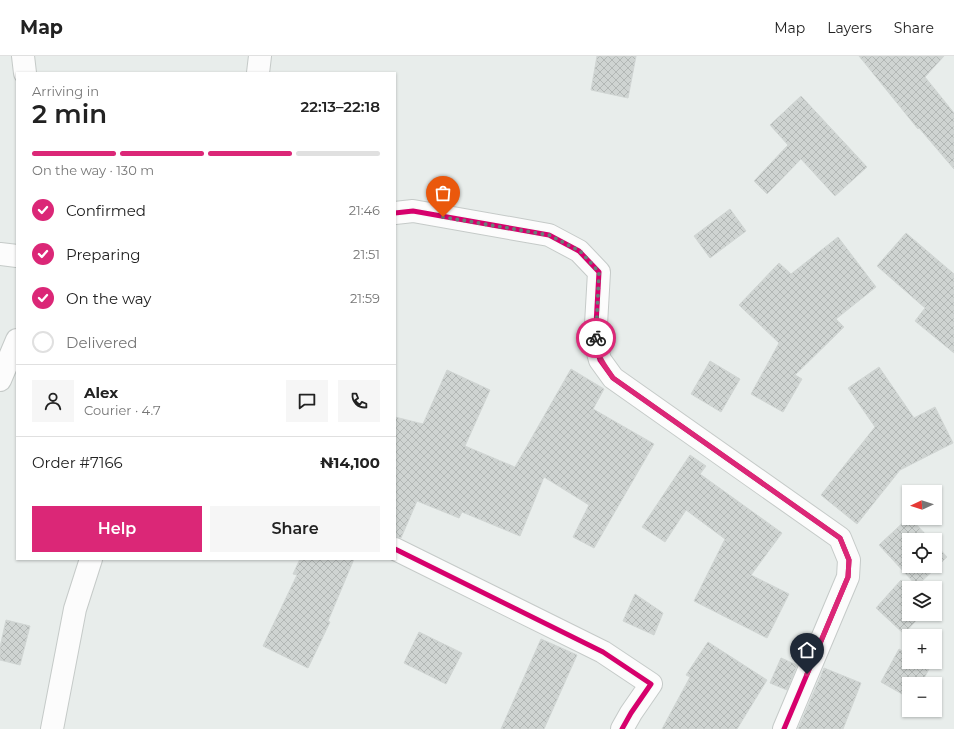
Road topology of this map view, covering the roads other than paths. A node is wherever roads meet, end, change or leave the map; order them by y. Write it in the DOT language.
graph roads {
  1 [pos="23,56"];
  2 [pos="260,56"];
  3 [pos="25,72"];
  4 [pos="258,72"];
  5 [pos="396,213"];
  6 [pos="0,254"];
  7 [pos="16,256"];
  8 [pos="16,342"];
  9 [pos="0,380"];
  10 [pos="396,548"];
  11 [pos="91,560"];
  12 [pos="52,729"];
  13 [pos="622,729"];
  14 [pos="784,729"];
  1 -- 3 [label="street"];
  2 -- 4 [label="street"];
  5 -- 14 [label="street"];
  6 -- 7 [label="street"];
  8 -- 9 [label="street"];
  10 -- 13 [label="street"];
  11 -- 12 [label="street"];
}
